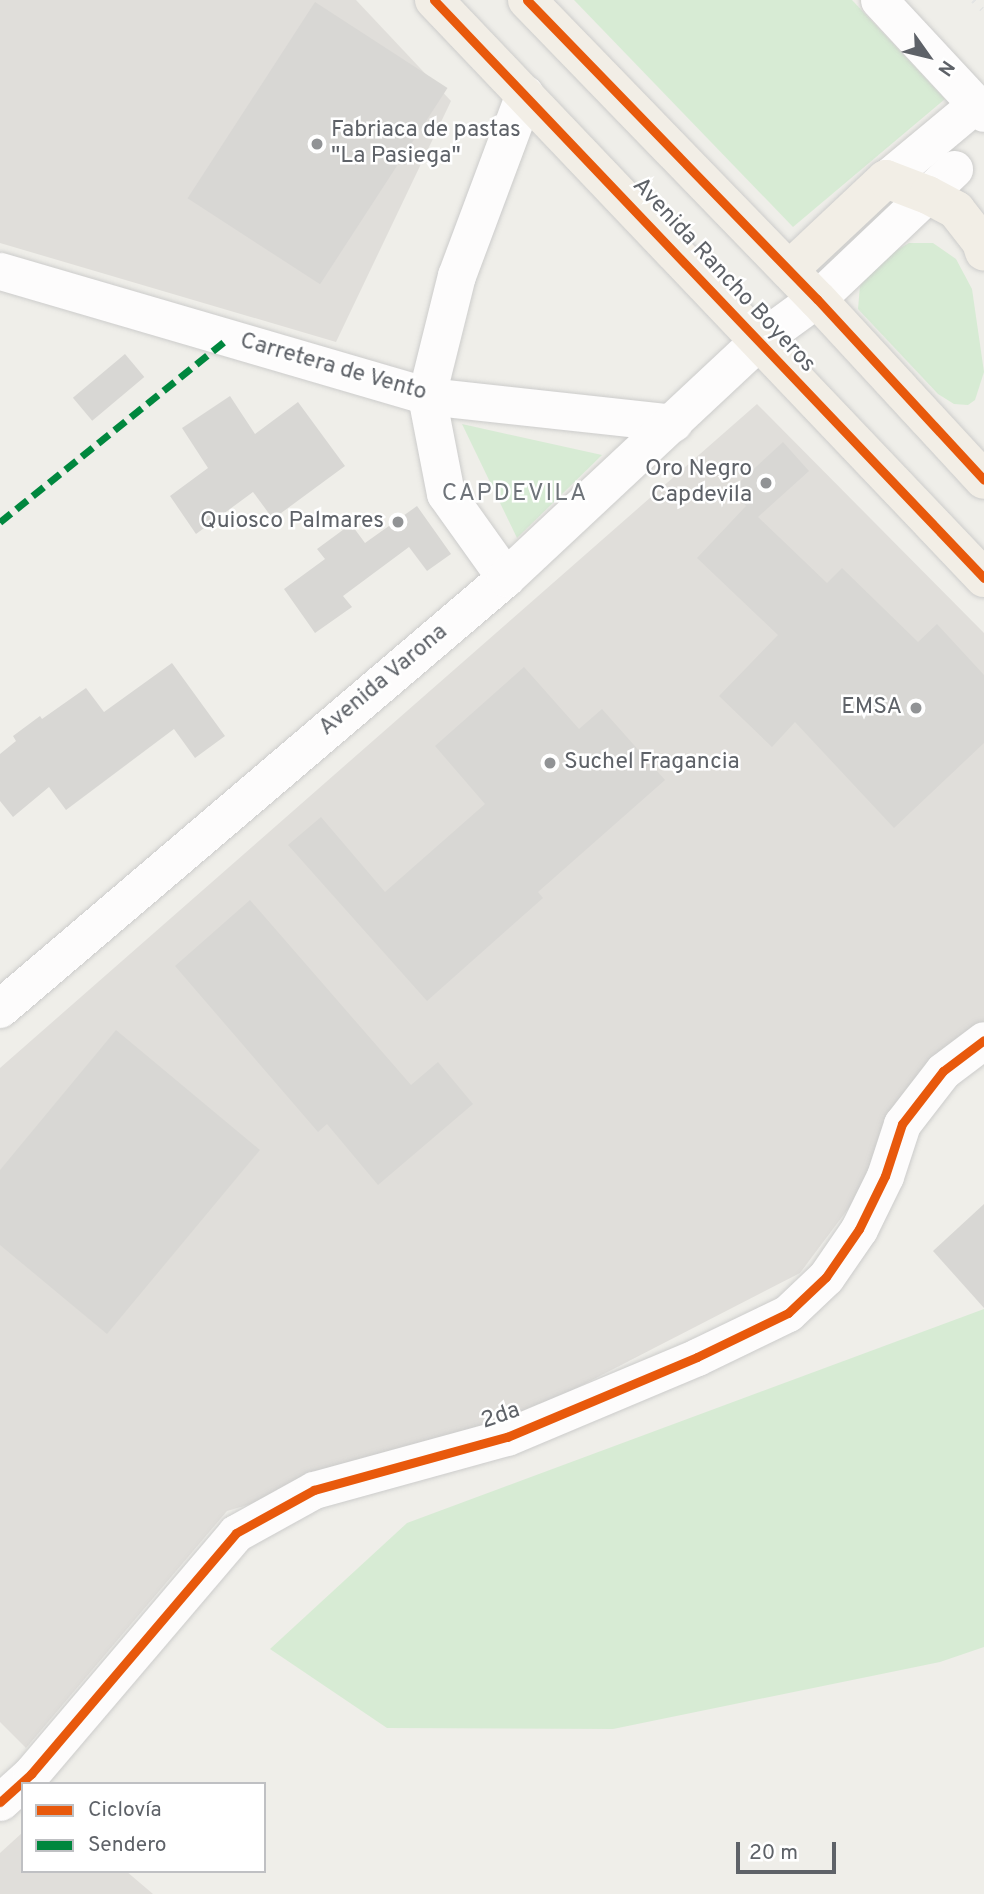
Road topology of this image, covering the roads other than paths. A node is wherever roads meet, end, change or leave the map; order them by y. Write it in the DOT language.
graph roads {
  1 [pos="434,0"];
  2 [pos="527,0"];
  3 [pos="879,0"];
  4 [pos="525,94"];
  5 [pos="980,109"];
  6 [pos="886,179"];
  7 [pos="946,191"];
  8 [pos="984,251"];
  9 [pos="789,270"];
  10 [pos="0,271"];
  11 [pos="817,299"];
  12 [pos="758,342"];
  13 [pos="427,396"];
  14 [pos="674,423"];
  15 [pos="984,480"];
  16 [pos="506,578"];
  17 [pos="984,578"];
  18 [pos="0,1009"];
  19 [pos="984,1040"];
  20 [pos="22,1782"];
  21 [pos="21,1783"];
  22 [pos="0,1802"];
  1 -- 4 [label="highway, Avenida Rancho Boyeros"];
  2 -- 9 [label="highway"];
  3 -- 5 [label="street"];
  4 -- 12 [label="highway, Avenida Rancho Boyeros"];
  4 -- 13 [label="street"];
  5 -- 6 [label="street"];
  5 -- 7 [label="street"];
  6 -- 7 [label="highway"];
  6 -- 9 [label="highway"];
  7 -- 8 [label="highway"];
  7 -- 11 [label="street, Avenida Varona"];
  9 -- 11 [label="highway"];
  9 -- 12 [label="street, Avenida Varona"];
  10 -- 13 [label="street, Carretera de Vento"];
  11 -- 12 [label="street, Avenida Varona"];
  11 -- 15 [label="highway"];
  12 -- 14 [label="street, Avenida Varona"];
  12 -- 17 [label="highway, Avenida Rancho Boyeros"];
  13 -- 14 [label="street, Carretera de Vento"];
  13 -- 16 [label="street"];
  14 -- 16 [label="street, Avenida Varona"];
  16 -- 18 [label="street, Avenida Varona"];
  19 -- 20 [label="street, 2da"];
  21 -- 22 [label="street, 2da"];
}
